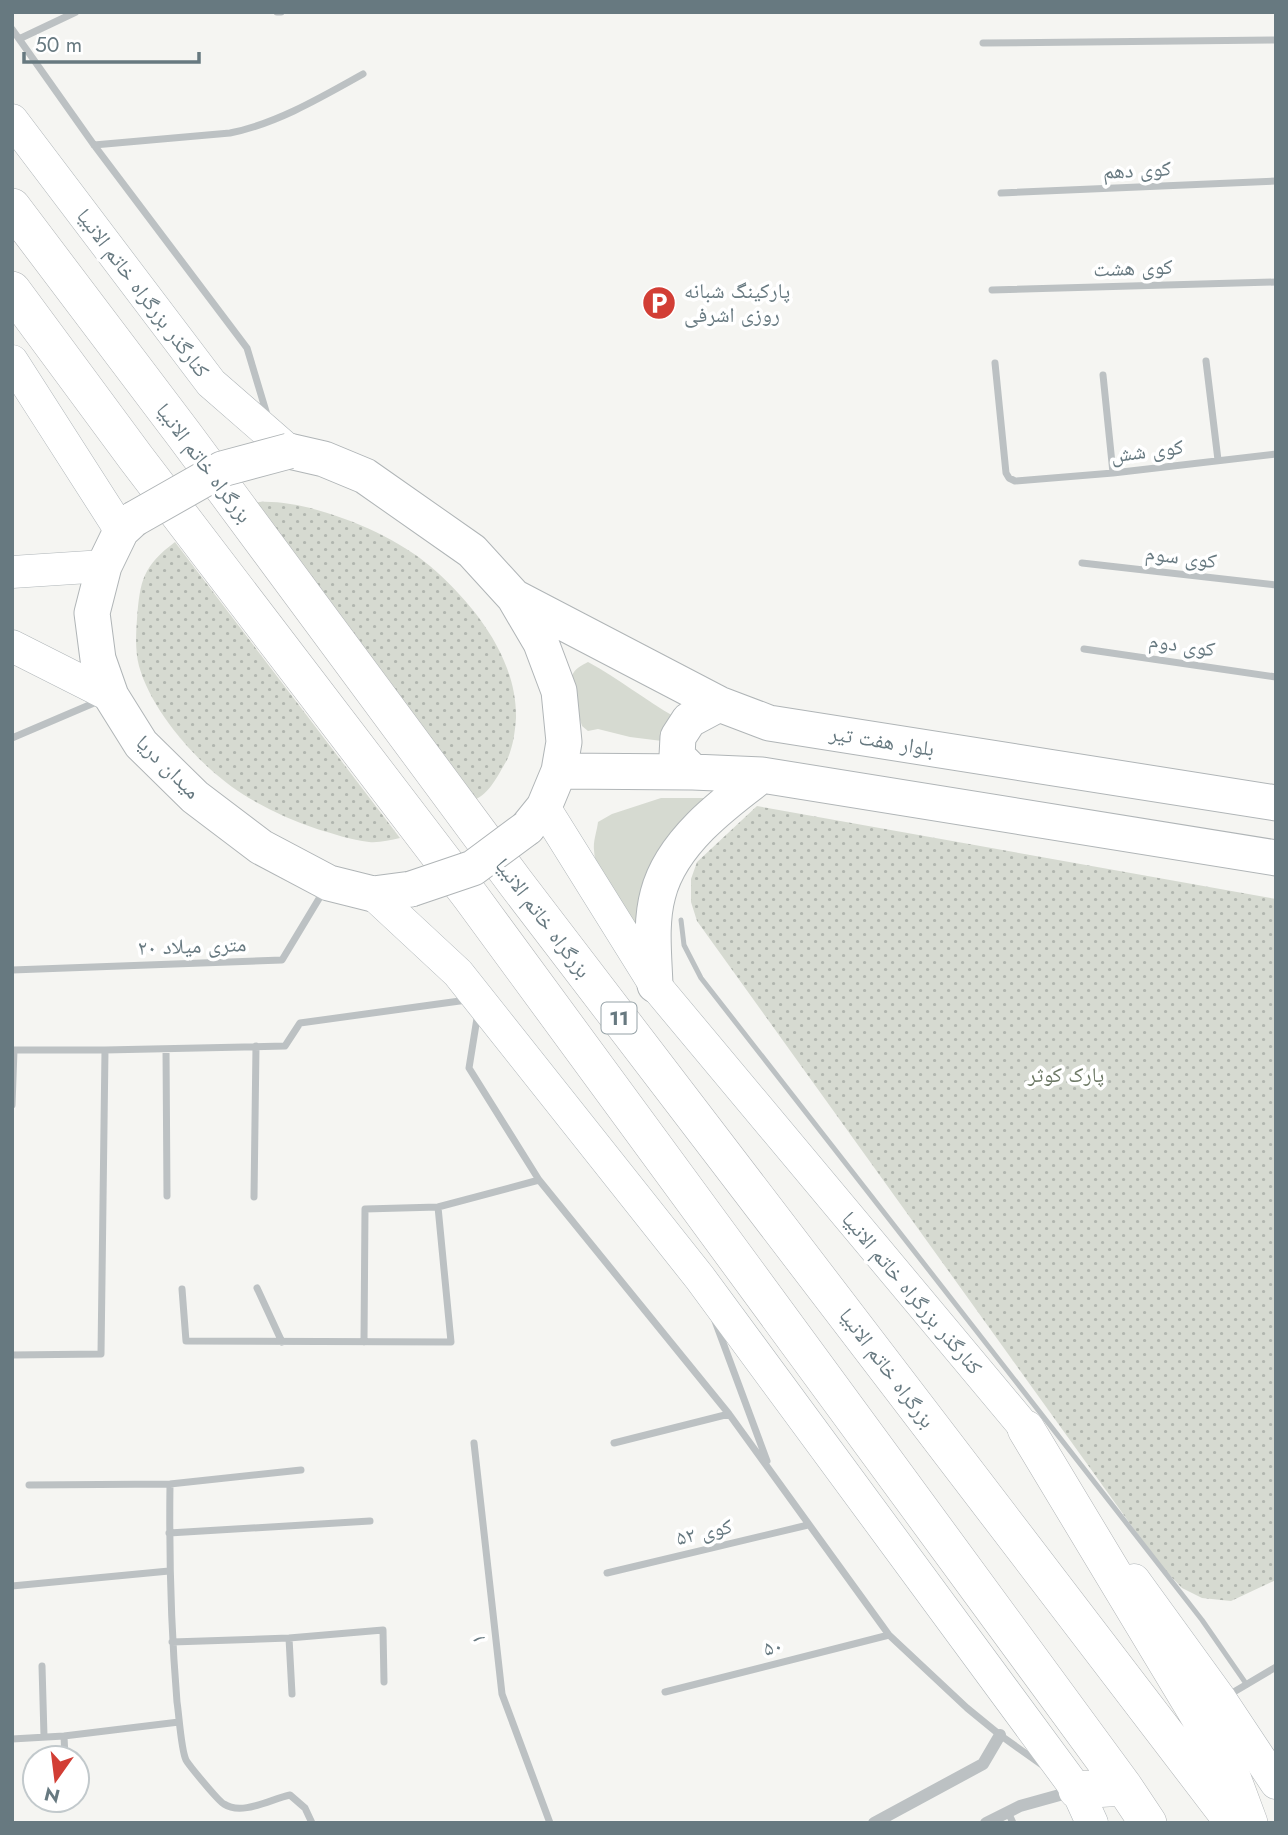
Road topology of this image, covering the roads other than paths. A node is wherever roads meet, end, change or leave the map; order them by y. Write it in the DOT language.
graph roads {
  1 [pos="76,12"];
  2 [pos="12,29"];
  3 [pos="19,39"];
  4 [pos="1276,40"];
  5 [pos="983,43"];
  6 [pos="363,74"];
  7 [pos="12,120"];
  8 [pos="94,145"];
  9 [pos="1276,181"];
  10 [pos="1001,193"];
  11 [pos="12,207"];
  12 [pos="1276,282"];
  13 [pos="12,290"];
  14 [pos="992,290"];
  15 [pos="12,361"];
  16 [pos="1206,361"];
  17 [pos="995,363"];
  18 [pos="1103,375"];
  19 [pos="281,443"];
  20 [pos="1276,454"];
  21 [pos="1218,460"];
  22 [pos="1114,473"];
  23 [pos="128,525"];
  24 [pos="1082,563"];
  25 [pos="104,566"];
  26 [pos="12,572"];
  27 [pos="1276,585"];
  28 [pos="514,597"];
  29 [pos="12,646"];
  30 [pos="1084,649"];
  31 [pos="1276,677"];
  32 [pos="111,696"];
  33 [pos="719,704"];
  34 [pos="12,738"];
  35 [pos="559,771"];
  36 [pos="693,772"];
  37 [pos="762,775"];
  38 [pos="1276,803"];
  39 [pos="536,818"];
  40 [pos="1276,858"];
  41 [pos="329,883"];
  42 [pos="373,894"];
  43 [pos="681,920"];
  44 [pos="12,970"];
  45 [pos="655,985"];
  46 [pos="480,999"];
  47 [pos="256,1046"];
  48 [pos="166,1049"];
  49 [pos="105,1051"];
  50 [pos="12,1105"];
  51 [pos="539,1180"];
  52 [pos="167,1196"];
  53 [pos="254,1197"];
  54 [pos="438,1207"];
  55 [pos="257,1288"];
  56 [pos="182,1289"];
  57 [pos="714,1317"];
  58 [pos="282,1342"];
  59 [pos="364,1342"];
  60 [pos="12,1354"];
  61 [pos="729,1414"];
  62 [pos="1026,1429"];
  63 [pos="474,1443"];
  64 [pos="614,1443"];
  65 [pos="301,1470"];
  66 [pos="770,1472"];
  67 [pos="170,1484"];
  68 [pos="29,1485"];
  69 [pos="370,1521"];
  70 [pos="808,1525"];
  71 [pos="169,1534"];
  72 [pos="169,1571"];
  73 [pos="607,1573"];
  74 [pos="12,1586"];
  75 [pos="889,1635"];
  76 [pos="289,1638"];
  77 [pos="172,1642"];
  78 [pos="42,1666"];
  79 [pos="1276,1667"];
  80 [pos="384,1682"];
  81 [pos="665,1692"];
  82 [pos="1234,1692"];
  83 [pos="292,1695"];
  84 [pos="179,1722"];
  85 [pos="1000,1735"];
  86 [pos="44,1736"];
  87 [pos="64,1736"];
  88 [pos="12,1740"];
  89 [pos="64,1744"];
  90 [pos="1044,1766"];
  91 [pos="1066,1782"];
  92 [pos="1276,1783"];
  93 [pos="1135,1809"];
  94 [pos="1011,1817"];
  95 [pos="312,1823"];
  96 [pos="550,1823"];
  97 [pos="874,1823"];
  98 [pos="986,1823"];
  99 [pos="1092,1823"];
  100 [pos="1234,1823"];
  101 [pos="1249,1823"];
  1 -- 3 [label="street"];
  2 -- 3 [label="street"];
  3 -- 8 [label="street"];
  4 -- 5 [label="street"];
  6 -- 8 [label="street"];
  7 -- 19 [label="main road, کنارگذر بزرگراه خاتم الانبیا"];
  8 -- 19 [label="street"];
  9 -- 10 [label="street, کوی دهم"];
  11 -- 100 [label="highway, بزرگراه خاتم الانبیا / 11"];
  12 -- 14 [label="street, کوی هشت"];
  13 -- 93 [label="highway, 11"];
  15 -- 23 [label="main road"];
  16 -- 21 [label="street"];
  17 -- 22 [label="street, کوی شش"];
  18 -- 22 [label="street"];
  19 -- 23 [label="main road, bridge"];
  19 -- 28 [label="main road"];
  20 -- 21 [label="street, کوی شش"];
  21 -- 22 [label="street, کوی شش"];
  23 -- 25 [label="main road, میدان دریا"];
  24 -- 27 [label="street, کوی سوم"];
  25 -- 26 [label="main road"];
  25 -- 32 [label="main road, میدان دریا"];
  28 -- 33 [label="main road, بلوار هفت تیر"];
  28 -- 35 [label="main road"];
  29 -- 32 [label="main road"];
  30 -- 31 [label="street, کوی دوم"];
  32 -- 34 [label="street"];
  32 -- 41 [label="main road, میدان دریا"];
  33 -- 36 [label="main road"];
  33 -- 38 [label="main road, بلوار هفت تیر"];
  35 -- 36 [label="main road"];
  35 -- 39 [label="main road"];
  36 -- 37 [label="main road"];
  37 -- 40 [label="main road"];
  37 -- 45 [label="main road"];
  39 -- 42 [label="main road, میدان دریا, bridge"];
  39 -- 45 [label="main road, کنارگذر بزرگراه خاتم الانبیا"];
  41 -- 42 [label="main road, میدان دریا"];
  41 -- 44 [label="street, ۲۰ متری میلاد"];
  42 -- 46 [label="main road"];
  43 -- 82 [label="lane"];
  45 -- 62 [label="main road, کنارگذر بزرگراه خاتم الانبیا"];
  46 -- 47 [label="street"];
  46 -- 51 [label="street"];
  46 -- 91 [label="main road"];
  47 -- 48 [label="street"];
  47 -- 53 [label="street"];
  48 -- 49 [label="street"];
  48 -- 52 [label="street"];
  49 -- 50 [label="street"];
  49 -- 60 [label="street"];
  51 -- 54 [label="street"];
  51 -- 61 [label="street"];
  54 -- 59 [label="street"];
  54 -- 59 [label="street"];
  55 -- 58 [label="street"];
  56 -- 58 [label="street"];
  57 -- 66 [label="street"];
  58 -- 59 [label="street"];
  61 -- 64 [label="street"];
  61 -- 66 [label="street"];
  62 -- 82 [label="main road, کنارگذر بزرگراه خاتم الانبیا"];
  62 -- 101 [label="highway"];
  63 -- 96 [label="street, ۱"];
  65 -- 67 [label="street"];
  66 -- 70 [label="street"];
  67 -- 68 [label="street"];
  67 -- 71 [label="street"];
  69 -- 71 [label="street"];
  70 -- 73 [label="street, کوی ۵۲"];
  70 -- 75 [label="street"];
  71 -- 72 [label="street"];
  72 -- 74 [label="street"];
  72 -- 77 [label="street"];
  75 -- 81 [label="street, ۵۰"];
  75 -- 85 [label="street"];
  76 -- 77 [label="street"];
  76 -- 80 [label="street"];
  76 -- 83 [label="street"];
  77 -- 84 [label="street"];
  78 -- 86 [label="street"];
  79 -- 82 [label="street"];
  82 -- 92 [label="main road, کنارگذر بزرگراه خاتم الانبیا"];
  84 -- 87 [label="street"];
  84 -- 95 [label="street"];
  85 -- 90 [label="street"];
  85 -- 97 [label="street"];
  86 -- 87 [label="street"];
  86 -- 88 [label="street"];
  87 -- 89 [label="street"];
  91 -- 93 [label="highway"];
  91 -- 94 [label="street"];
  91 -- 99 [label="main road"];
  94 -- 98 [label="street"];
}
